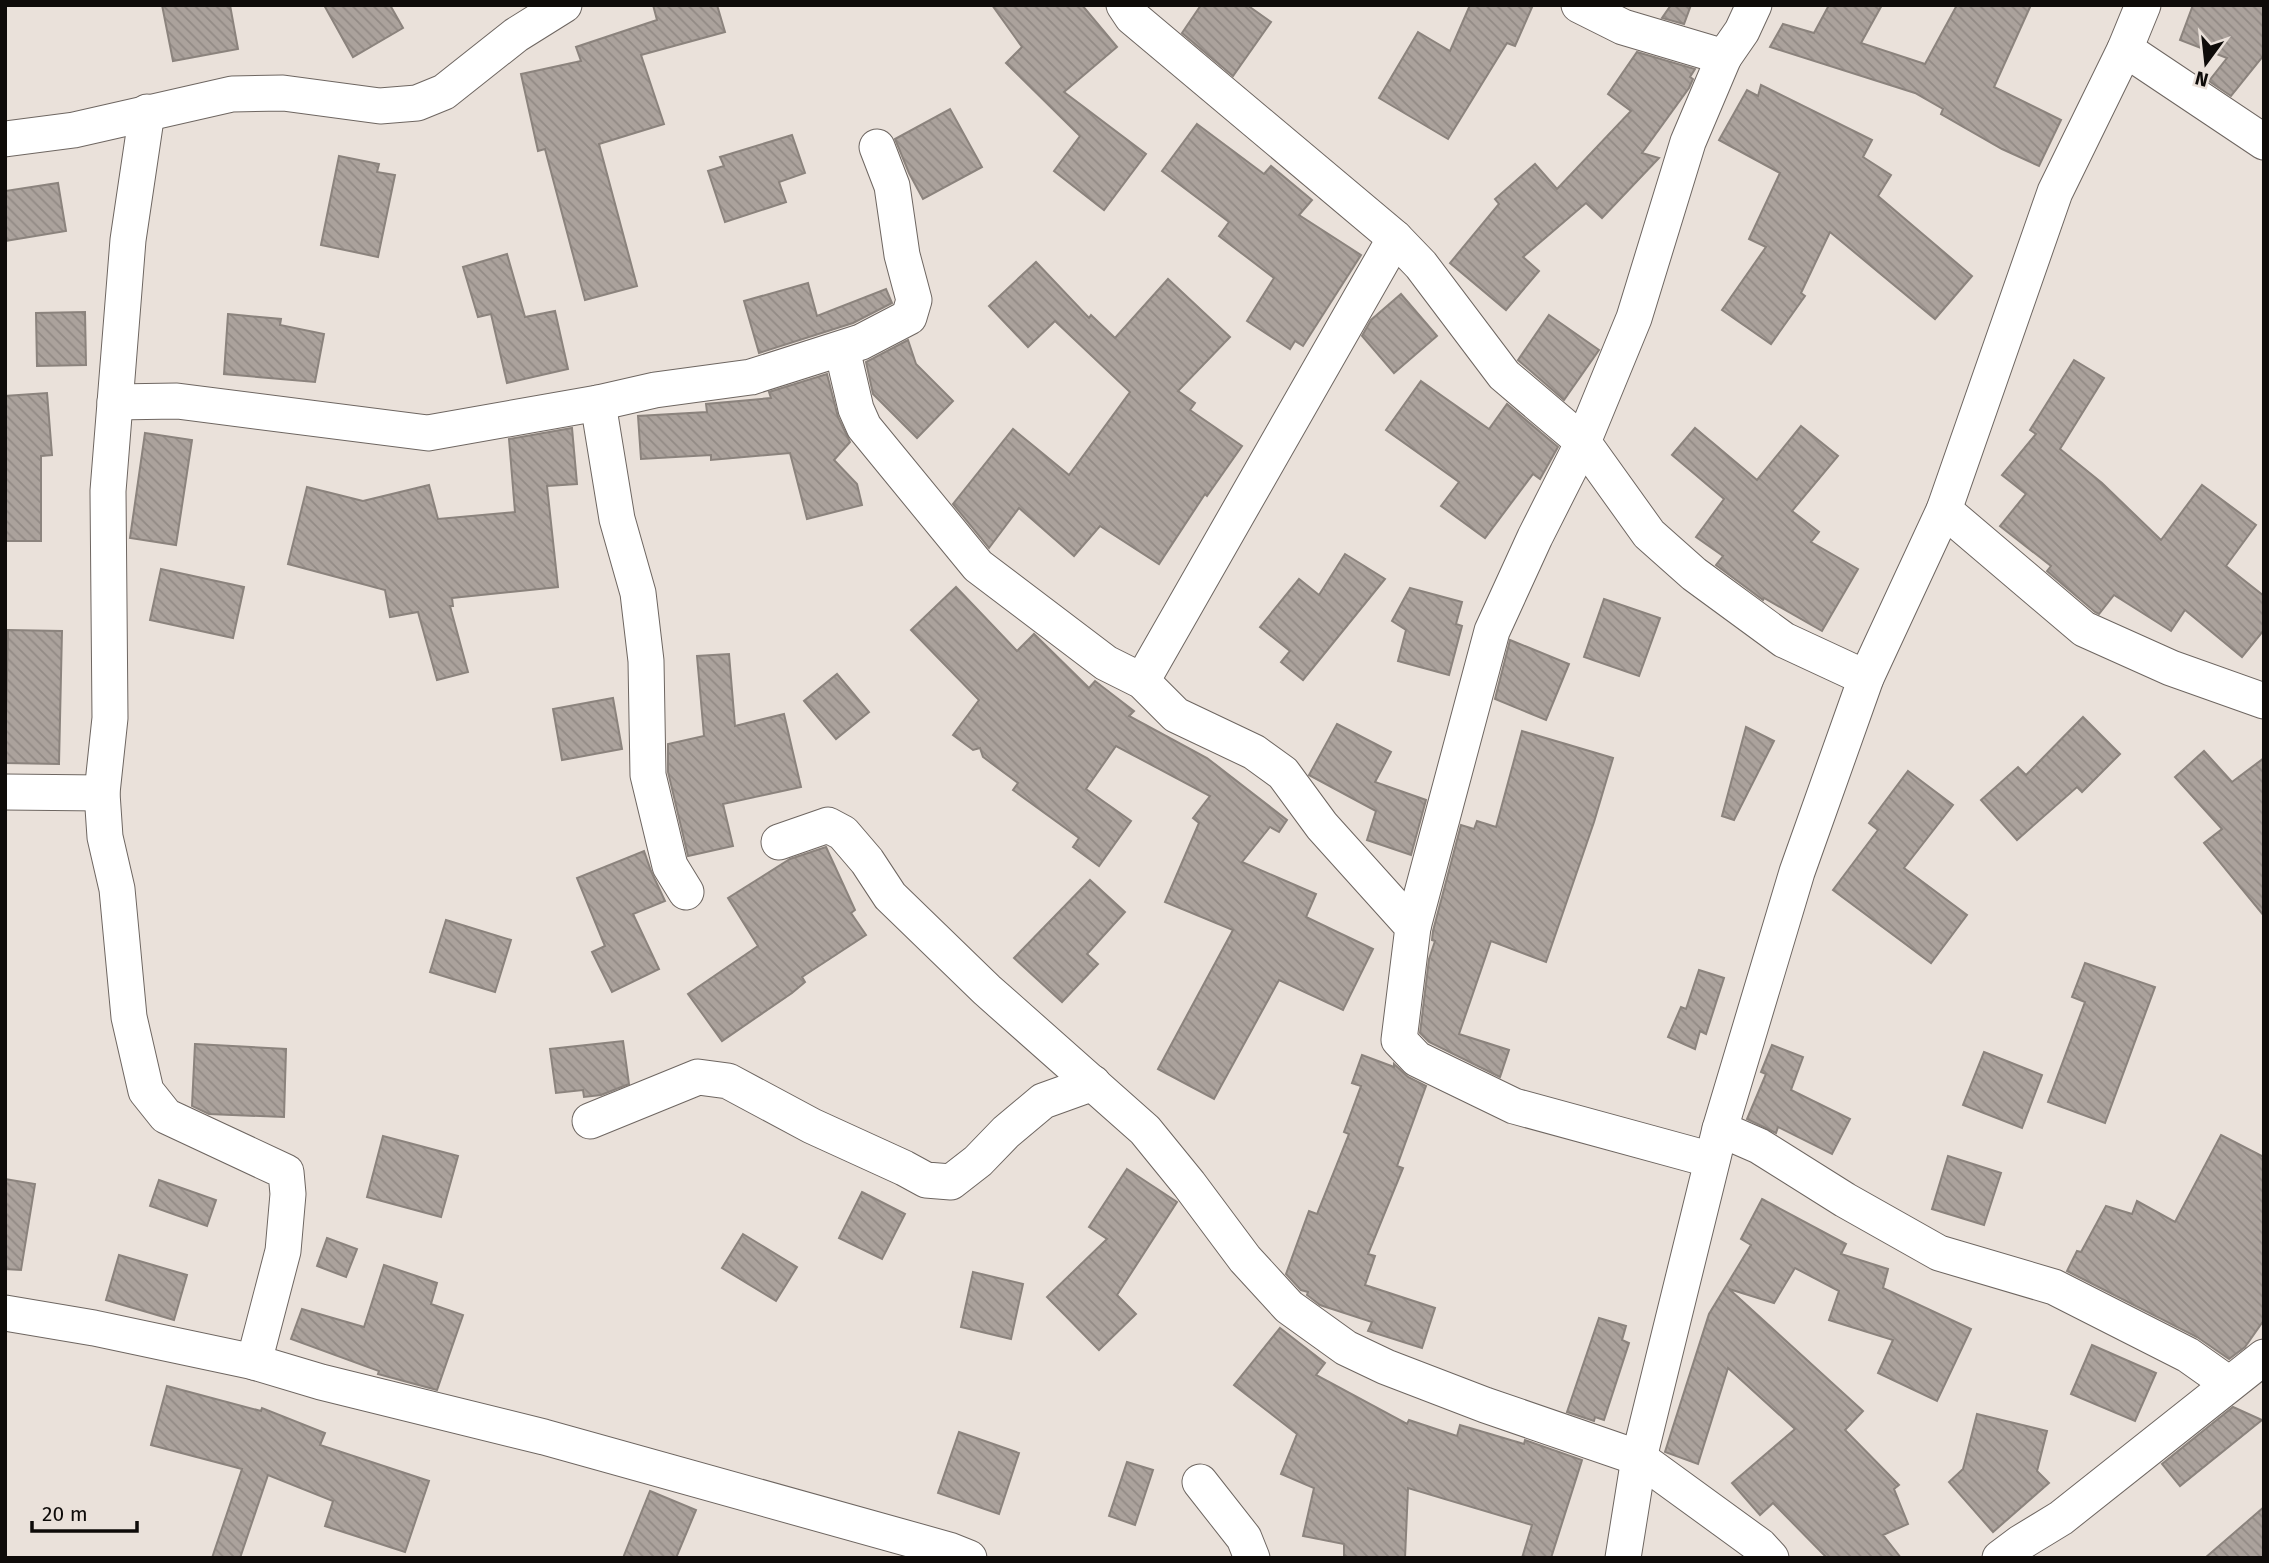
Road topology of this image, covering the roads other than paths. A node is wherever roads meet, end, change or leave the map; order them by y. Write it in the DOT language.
graph roads {
  1 [pos="564,5"];
  2 [pos="1124,5"];
  3 [pos="1579,5"];
  4 [pos="1754,5"];
  5 [pos="2143,5"];
  6 [pos="2125,49"];
  7 [pos="1724,57"];
  8 [pos="147,112"];
  9 [pos="5,139"];
  10 [pos="2264,142"];
  11 [pos="877,147"];
  12 [pos="1395,238"];
  13 [pos="842,349"];
  14 [pos="115,402"];
  15 [pos="598,403"];
  16 [pos="1583,442"];
  17 [pos="1944,510"];
  18 [pos="1866,678"];
  19 [pos="1142,681"];
  20 [pos="2264,701"];
  21 [pos="5,792"];
  22 [pos="102,793"];
  23 [pos="779,842"];
  24 [pos="686,892"];
  25 [pos="1413,927"];
  26 [pos="1093,1083"];
  27 [pos="590,1121"];
  28 [pos="1716,1144"];
  29 [pos="5,1313"];
  30 [pos="2264,1357"];
  31 [pos="254,1362"];
  32 [pos="2229,1384"];
  33 [pos="1639,1458"];
  34 [pos="1200,1482"];
  35 [pos="969,1558"];
  36 [pos="1252,1558"];
  37 [pos="1623,1558"];
  38 [pos="1771,1558"];
  39 [pos="2000,1558"];
  1 -- 8 [label="street"];
  2 -- 12 [label="street"];
  3 -- 7 [label="street"];
  4 -- 7 [label="street"];
  5 -- 6 [label="street"];
  6 -- 10 [label="street"];
  6 -- 17 [label="street"];
  7 -- 16 [label="street"];
  8 -- 9 [label="street"];
  8 -- 14 [label="street"];
  11 -- 13 [label="street"];
  12 -- 16 [label="street"];
  12 -- 19 [label="street"];
  13 -- 15 [label="street"];
  13 -- 19 [label="street"];
  14 -- 15 [label="street"];
  14 -- 22 [label="street"];
  15 -- 24 [label="street"];
  16 -- 18 [label="street"];
  16 -- 25 [label="street"];
  17 -- 18 [label="street"];
  17 -- 20 [label="street"];
  18 -- 28 [label="street"];
  19 -- 25 [label="street"];
  21 -- 22 [label="street"];
  22 -- 31 [label="street"];
  23 -- 26 [label="street"];
  25 -- 28 [label="street"];
  26 -- 27 [label="street"];
  26 -- 33 [label="street"];
  28 -- 32 [label="street"];
  28 -- 33 [label="street"];
  29 -- 31 [label="street"];
  30 -- 32 [label="street"];
  31 -- 35 [label="street"];
  32 -- 39 [label="street"];
  33 -- 37 [label="street"];
  33 -- 38 [label="street"];
  34 -- 36 [label="street"];
}
